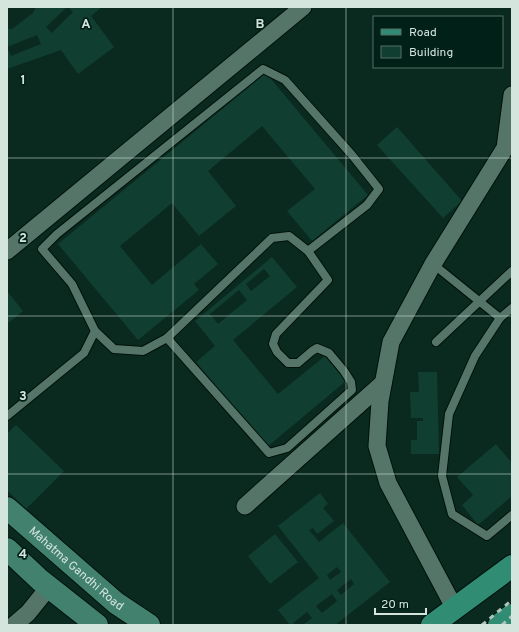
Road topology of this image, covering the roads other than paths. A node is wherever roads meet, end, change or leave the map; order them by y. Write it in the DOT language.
graph roads {
  1 [pos="302,7"];
  2 [pos="512,95"];
  3 [pos="7,251"];
  4 [pos="308,251"];
  5 [pos="433,264"];
  6 [pos="512,272"];
  7 [pos="480,301"];
  8 [pos="512,308"];
  9 [pos="500,318"];
  10 [pos="95,331"];
  11 [pos="167,338"];
  12 [pos="436,342"];
  13 [pos="383,383"];
  14 [pos="7,416"];
  15 [pos="246,506"];
  16 [pos="7,508"];
  17 [pos="512,515"];
  18 [pos="7,549"];
  19 [pos="512,566"];
  20 [pos="49,587"];
  21 [pos="455,609"];
  22 [pos="512,615"];
  23 [pos="138,622"];
  24 [pos="14,625"];
  25 [pos="97,625"];
  26 [pos="432,625"];
  27 [pos="499,625"];
  1 -- 3 [label="street"];
  2 -- 5 [label="street"];
  4 -- 10 [label="lane"];
  4 -- 11 [label="lane"];
  4 -- 11 [label="lane"];
  5 -- 7 [label="lane"];
  5 -- 13 [label="street"];
  6 -- 7 [label="lane"];
  7 -- 9 [label="lane"];
  7 -- 12 [label="lane"];
  8 -- 9 [label="lane"];
  9 -- 17 [label="lane"];
  10 -- 11 [label="lane"];
  10 -- 14 [label="lane"];
  13 -- 15 [label="street"];
  13 -- 21 [label="street"];
  16 -- 23 [label="main road, Mahatma Gandhi Road"];
  18 -- 20 [label="main road"];
  19 -- 21 [label="main road"];
  20 -- 24 [label="street"];
  20 -- 25 [label="main road"];
  21 -- 26 [label="main road"];
  22 -- 27 [label="main road"];
}
